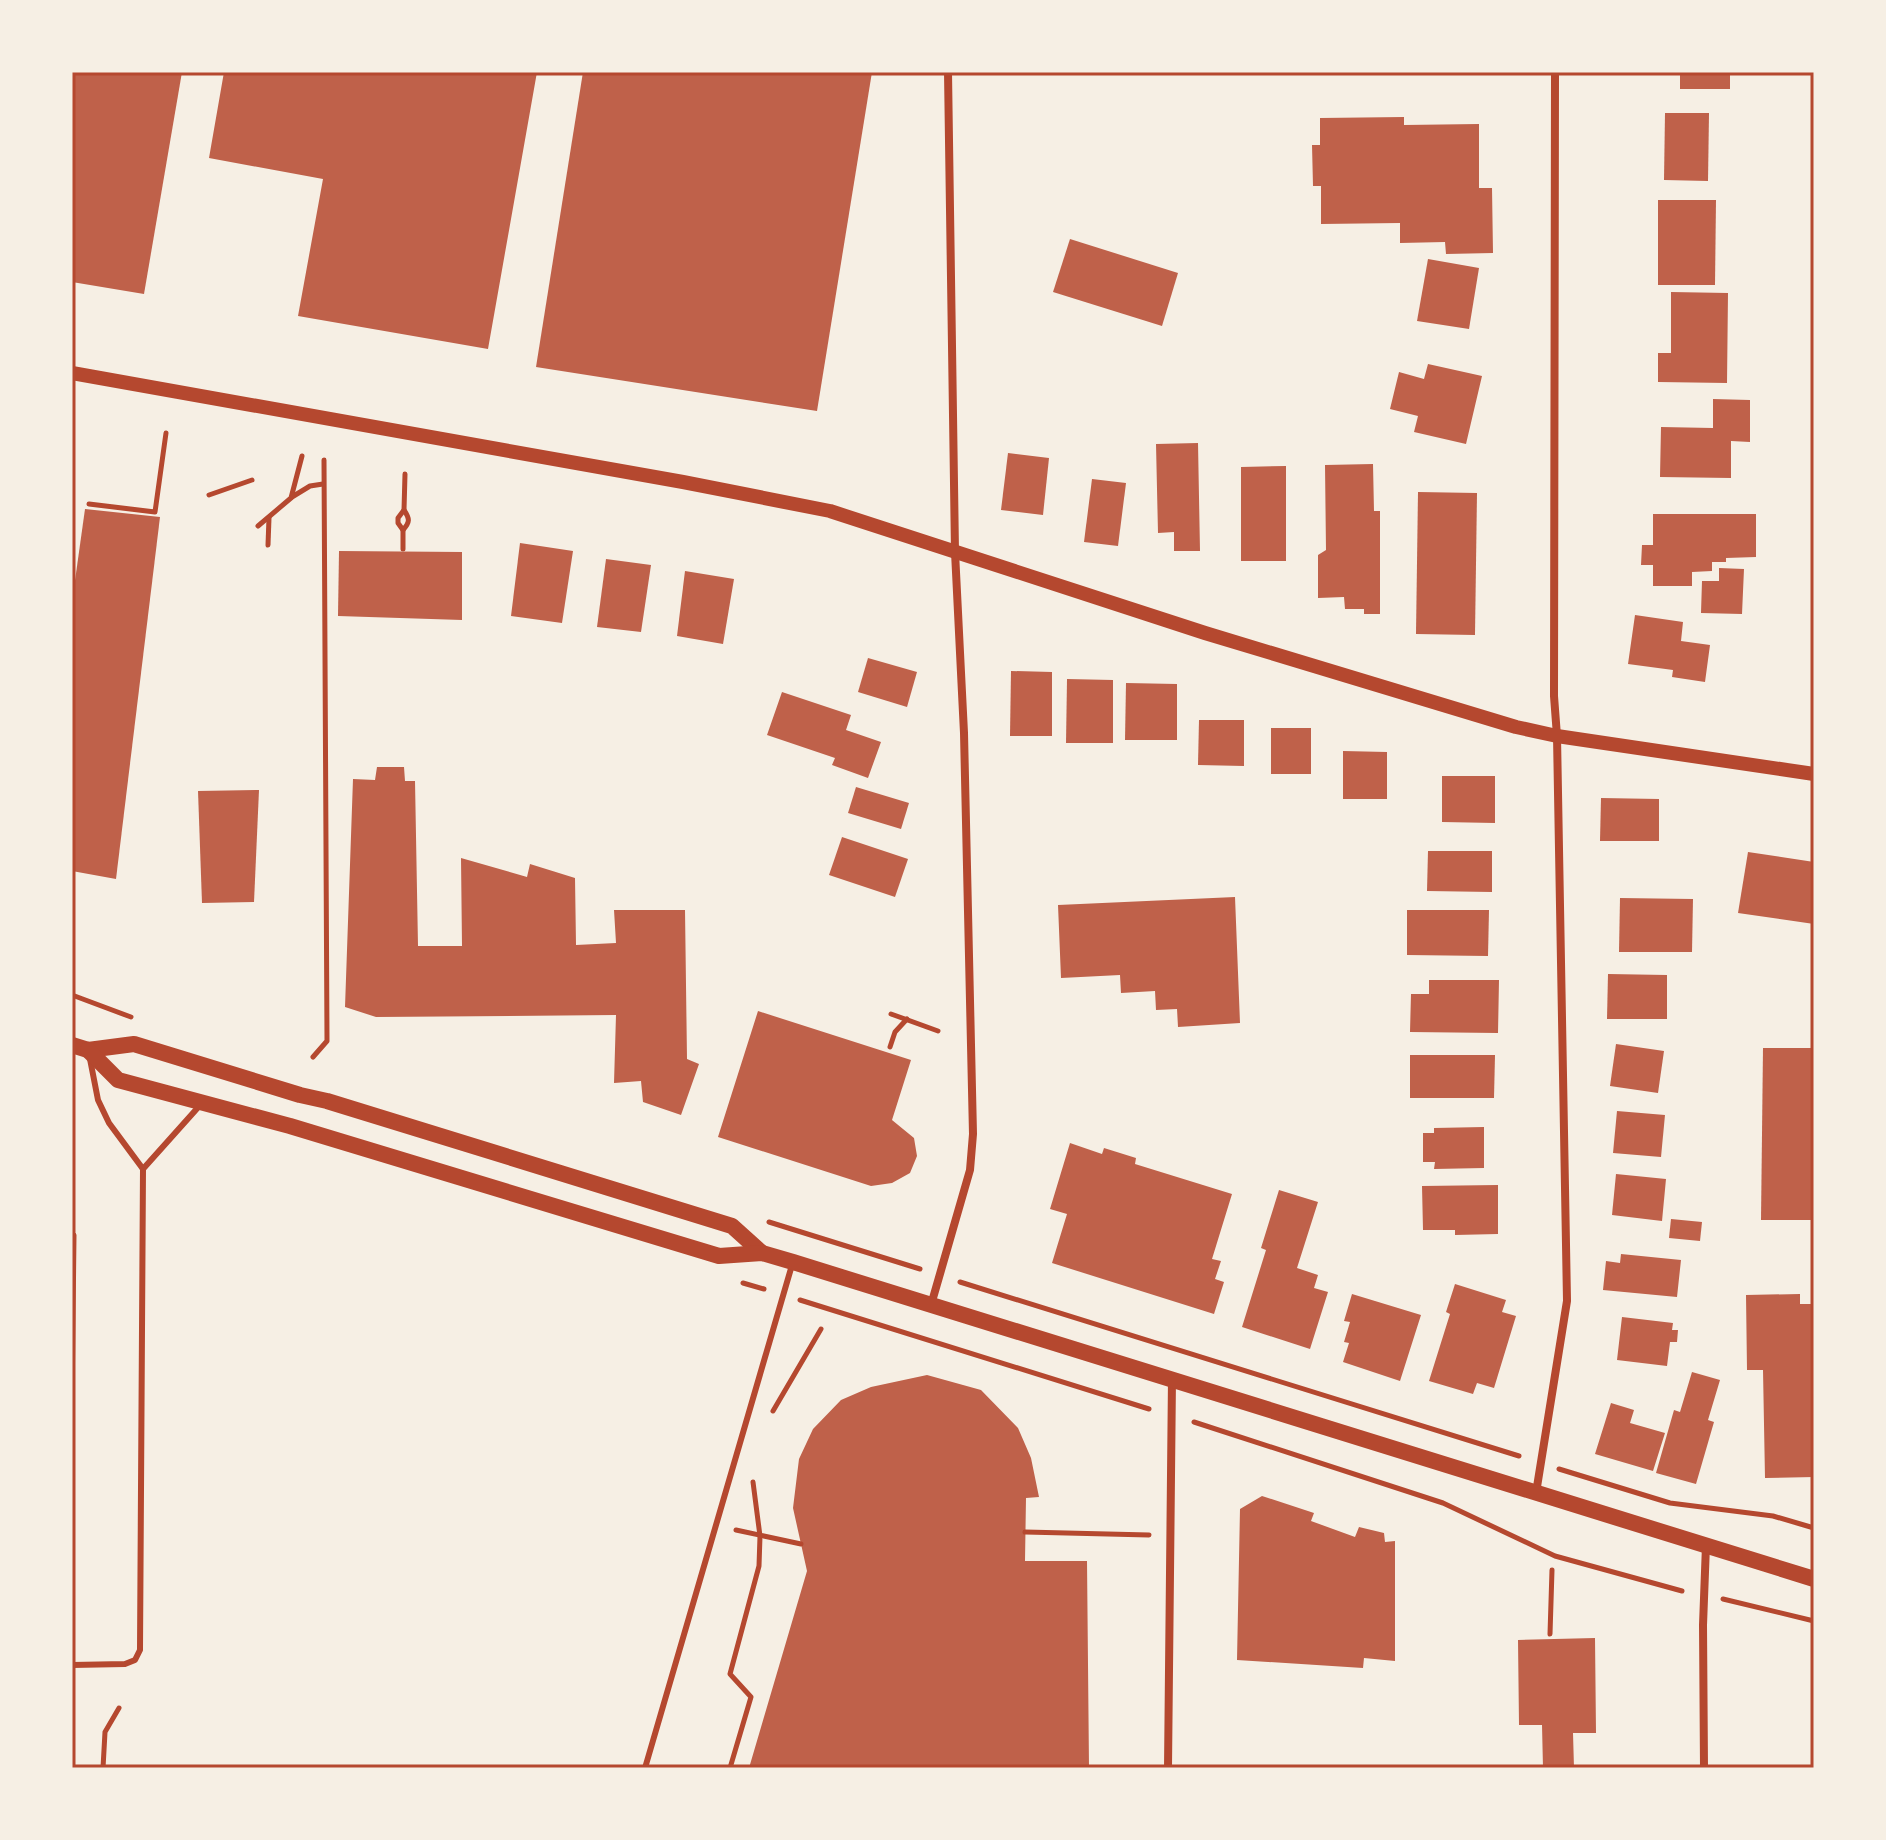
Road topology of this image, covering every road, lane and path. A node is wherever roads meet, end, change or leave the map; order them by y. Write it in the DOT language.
graph roads {
  1 [pos="948,72"];
  2 [pos="1555,72"];
  3 [pos="72,373"];
  4 [pos="166,433"];
  5 [pos="302,456"];
  6 [pos="324,460"];
  7 [pos="405,474"];
  8 [pos="252,480"];
  9 [pos="323,484"];
  10 [pos="209,495"];
  11 [pos="291,498"];
  12 [pos="89,504"];
  13 [pos="269,516"];
  14 [pos="258,526"];
  15 [pos="268,545"];
  16 [pos="403,549"];
  17 [pos="955,552"];
  18 [pos="1557,736"];
  19 [pos="1814,774"];
  20 [pos="891,1014"];
  21 [pos="907,1019"];
  22 [pos="938,1031"];
  23 [pos="80,1047"];
  24 [pos="890,1047"];
  25 [pos="313,1057"];
  26 [pos="202,1103"];
  27 [pos="143,1169"];
  28 [pos="74,1235"];
  29 [pos="762,1253"];
  30 [pos="793,1262"];
  31 [pos="994,1292"];
  32 [pos="931,1305"];
  33 [pos="821,1329"];
  34 [pos="1172,1378"];
  35 [pos="72,1406"];
  36 [pos="771,1415"];
  37 [pos="1229,1433"];
  38 [pos="1464,1439"];
  39 [pos="755,1468"];
  40 [pos="1592,1479"];
  41 [pos="1536,1493"];
  42 [pos="716,1525"];
  43 [pos="1814,1528"];
  44 [pos="1025,1532"];
  45 [pos="1170,1535"];
  46 [pos="760,1536"];
  47 [pos="801,1544"];
  48 [pos="1706,1545"];
  49 [pos="1552,1570"];
  50 [pos="1814,1579"];
  51 [pos="1678,1590"];
  52 [pos="1740,1602"];
  53 [pos="1814,1621"];
  54 [pos="1550,1634"];
  55 [pos="72,1665"];
  56 [pos="119,1708"];
  57 [pos="103,1768"];
  58 [pos="645,1768"];
  59 [pos="730,1768"];
  60 [pos="1168,1768"];
  61 [pos="1704,1768"];
  1 -- 17 [label="street"];
  2 -- 18 [label="street"];
  3 -- 17 [label="street"];
  4 -- 12 [label="path"];
  5 -- 11 [label="path"];
  6 -- 9 [label="path"];
  7 -- 16 [label="path"];
  8 -- 10 [label="path"];
  9 -- 11 [label="path"];
  9 -- 25 [label="path"];
  11 -- 13 [label="path"];
  13 -- 14 [label="path"];
  13 -- 15 [label="path"];
  17 -- 18 [label="street"];
  17 -- 32 [label="street"];
  18 -- 19 [label="street"];
  18 -- 41 [label="street"];
  20 -- 21 [label="path"];
  21 -- 22 [label="path"];
  21 -- 24 [label="path"];
  23 -- 26 [label="main road"];
  23 -- 27 [label="lane"];
  23 -- 29 [label="main road"];
  26 -- 27 [label="lane"];
  26 -- 29 [label="main road"];
  27 -- 55 [label="lane"];
  28 -- 35 [label="path"];
  29 -- 30 [label="main road"];
  30 -- 32 [label="main road"];
  30 -- 42 [label="lane"];
  31 -- 38 [label="path"];
  32 -- 34 [label="main road"];
  33 -- 36 [label="path"];
  34 -- 41 [label="main road"];
  34 -- 45 [label="street"];
  37 -- 51 [label="path"];
  39 -- 46 [label="path"];
  40 -- 43 [label="path"];
  41 -- 48 [label="main road"];
  42 -- 46 [label="path"];
  42 -- 58 [label="lane"];
  44 -- 45 [label="path"];
  45 -- 60 [label="street"];
  46 -- 47 [label="path"];
  46 -- 59 [label="path"];
  48 -- 50 [label="main road"];
  48 -- 61 [label="street"];
  49 -- 54 [label="path"];
  52 -- 53 [label="path"];
  56 -- 57 [label="path"];
}
